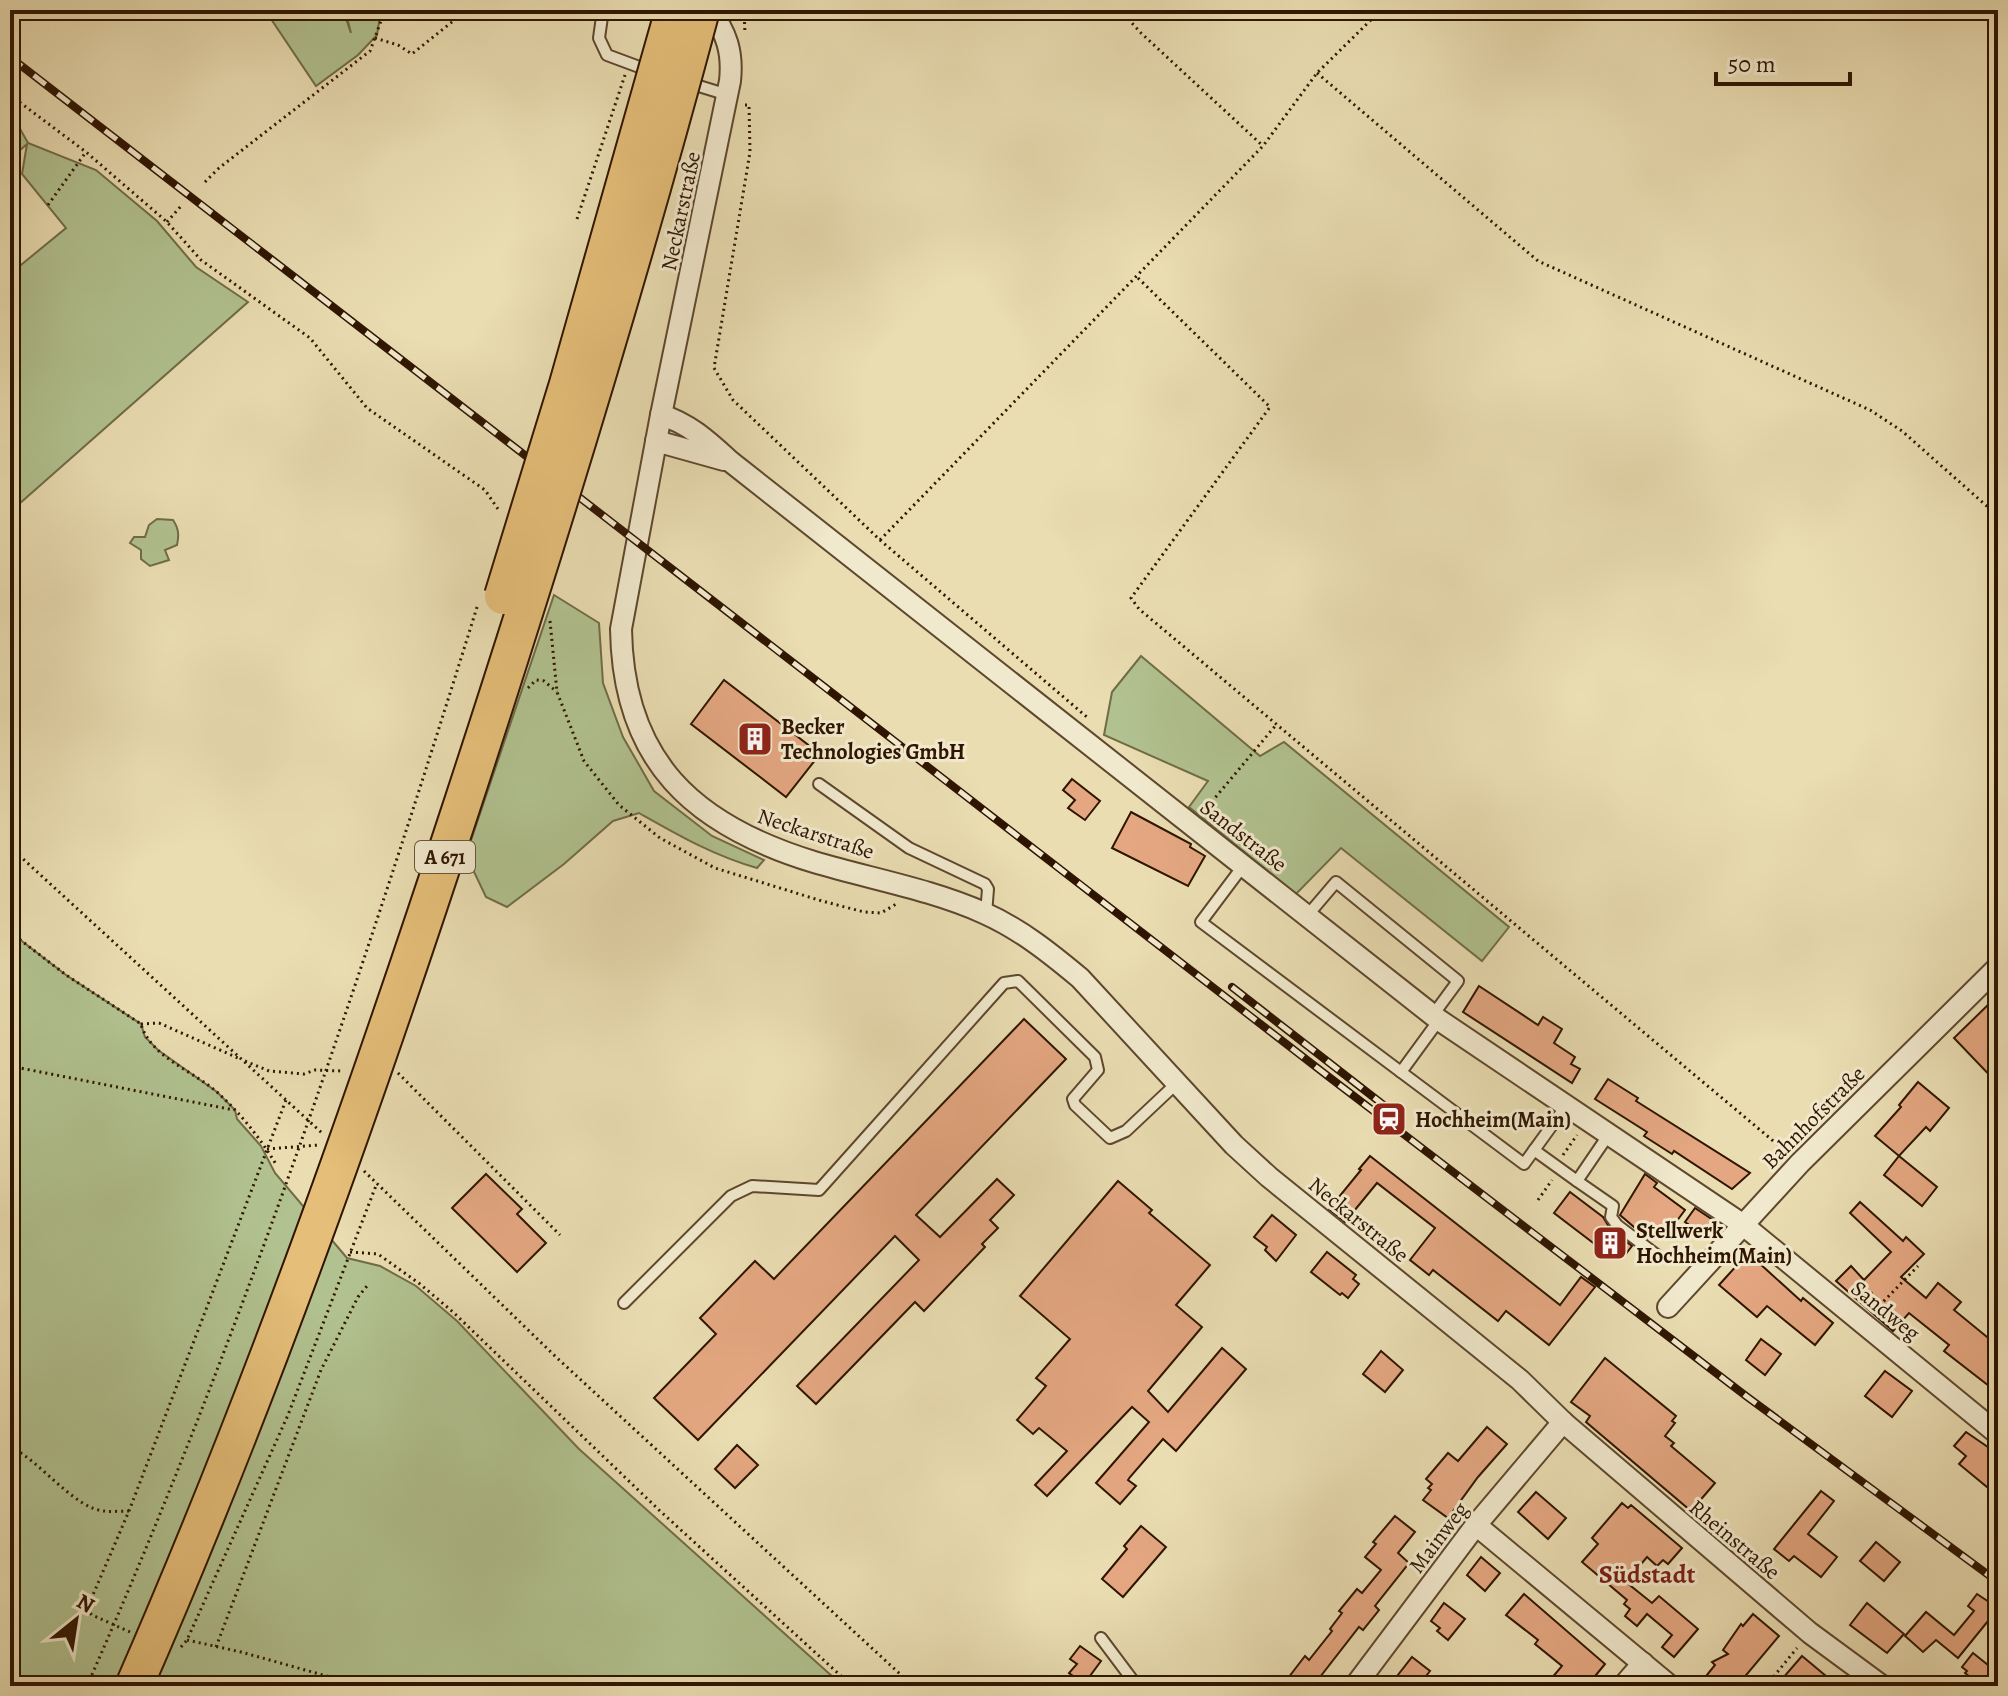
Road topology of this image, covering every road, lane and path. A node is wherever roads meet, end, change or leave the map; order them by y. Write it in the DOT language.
graph roads {
  1 [pos="385,10"];
  2 [pos="467,10"];
  3 [pos="603,10"];
  4 [pos="674,10"];
  5 [pos="701,10"];
  6 [pos="709,10"];
  7 [pos="1120,10"];
  8 [pos="1381,10"];
  9 [pos="375,38"];
  10 [pos="629,64"];
  11 [pos="1317,73"];
  12 [pos="10,95"];
  13 [pos="727,99"];
  14 [pos="1263,146"];
  15 [pos="86,152"];
  16 [pos="205,182"];
  17 [pos="48,205"];
  18 [pos="181,206"];
  19 [pos="577,219"];
  20 [pos="167,222"];
  21 [pos="1138,278"];
  22 [pos="661,415"];
  23 [pos="656,441"];
  24 [pos="731,462"];
  25 [pos="501,513"];
  26 [pos="1998,516"];
  27 [pos="880,540"];
  28 [pos="482,591"];
  29 [pos="1276,725"];
  30 [pos="1083,740"];
  31 [pos="819,784"];
  32 [pos="1192,825"];
  33 [pos="10,847"];
  34 [pos="1243,866"];
  35 [pos="986,914"];
  36 [pos="1307,916"];
  37 [pos="10,932"];
  38 [pos="1998,967"];
  39 [pos="1436,1017"];
  40 [pos="10,1066"];
  41 [pos="1401,1072"];
  42 [pos="1178,1082"];
  43 [pos="1566,1106"];
  44 [pos="235,1110"];
  45 [pos="1609,1134"];
  46 [pos="1576,1136"];
  47 [pos="320,1145"];
  48 [pos="267,1149"];
  49 [pos="1534,1150"];
  50 [pos="1561,1159"];
  51 [pos="1800,1163"];
  52 [pos="277,1166"];
  53 [pos="1577,1181"];
  54 [pos="1742,1224"];
  55 [pos="350,1252"];
  56 [pos="1658,1256"];
  57 [pos="1918,1266"];
  58 [pos="367,1286"];
  59 [pos="624,1303"];
  60 [pos="1668,1307"];
  61 [pos="1851,1312"];
  62 [pos="1563,1422"];
  63 [pos="1998,1434"];
  64 [pos="10,1447"];
  65 [pos="129,1511"];
  66 [pos="1476,1525"];
  67 [pos="133,1633"];
  68 [pos="1810,1633"];
  69 [pos="1101,1638"];
  70 [pos="187,1640"];
  71 [pos="216,1647"];
  72 [pos="175,1651"];
  73 [pos="1643,1663"];
  74 [pos="87,1686"];
  75 [pos="107,1686"];
  76 [pos="134,1686"];
  77 [pos="362,1686"];
  78 [pos="852,1686"];
  79 [pos="913,1686"];
  80 [pos="1137,1686"];
  81 [pos="1355,1686"];
  82 [pos="1623,1686"];
  83 [pos="1670,1686"];
  84 [pos="1766,1686"];
  85 [pos="1882,1686"];
  1 -- 9 [label="path"];
  2 -- 9 [label="path"];
  3 -- 10 [label="lane"];
  4 -- 75 [label="highway, A 671, bridge"];
  5 -- 76 [label="highway, A 671, bridge"];
  6 -- 13 [label="street, Neckarstraße"];
  7 -- 14 [label="path"];
  8 -- 11 [label="path"];
  9 -- 16 [label="path"];
  10 -- 13 [label="lane"];
  10 -- 19 [label="path"];
  11 -- 14 [label="path"];
  11 -- 26 [label="path"];
  12 -- 15 [label="path"];
  13 -- 22 [label="street, Neckarstraße"];
  13 -- 27 [label="path"];
  14 -- 21 [label="path"];
  15 -- 17 [label="path"];
  15 -- 20 [label="path"];
  18 -- 20 [label="path"];
  20 -- 25 [label="path"];
  21 -- 27 [label="path"];
  21 -- 29 [label="path"];
  22 -- 23 [label="street, Neckarstraße"];
  22 -- 24 [label="street, Sandstraße"];
  23 -- 24 [label="street, Sandstraße"];
  23 -- 35 [label="street, Neckarstraße"];
  24 -- 30 [label="street, Sandstraße"];
  27 -- 30 [label="path"];
  28 -- 74 [label="path, bridge"];
  29 -- 32 [label="path"];
  29 -- 51 [label="path"];
  30 -- 32 [label="street, Sandstraße"];
  31 -- 35 [label="lane"];
  32 -- 34 [label="street, Sandstraße"];
  33 -- 48 [label="path"];
  34 -- 36 [label="street, Sandstraße"];
  34 -- 41 [label="lane"];
  35 -- 42 [label="street, Neckarstraße"];
  36 -- 39 [label="street, Sandstraße"];
  36 -- 39 [label="lane"];
  37 -- 44 [label="path"];
  38 -- 51 [label="street, Bahnhofstraße"];
  39 -- 41 [label="lane"];
  39 -- 43 [label="street, Sandstraße"];
  40 -- 44 [label="path"];
  41 -- 49 [label="lane"];
  42 -- 59 [label="lane"];
  42 -- 62 [label="street, Neckarstraße"];
  43 -- 45 [label="street, Sandstraße"];
  43 -- 49 [label="lane"];
  44 -- 48 [label="path"];
  45 -- 53 [label="lane"];
  45 -- 54 [label="street, Sandstraße"];
  46 -- 50 [label="path"];
  47 -- 48 [label="path"];
  48 -- 52 [label="path"];
  48 -- 65 [label="path"];
  49 -- 53 [label="lane"];
  51 -- 54 [label="street, Bahnhofstraße"];
  53 -- 56 [label="lane"];
  54 -- 60 [label="street, Bahnhofstraße"];
  54 -- 61 [label="street, Sandweg"];
  55 -- 70 [label="path"];
  55 -- 78 [label="path"];
  55 -- 79 [label="path"];
  57 -- 61 [label="path"];
  58 -- 71 [label="path"];
  61 -- 63 [label="street, Sandweg"];
  62 -- 66 [label="street, Mainweg"];
  62 -- 68 [label="street, Rheinstraße"];
  64 -- 65 [label="path"];
  65 -- 67 [label="path"];
  66 -- 73 [label="street"];
  66 -- 81 [label="street, Mainweg"];
  68 -- 84 [label="path"];
  68 -- 85 [label="street, Rheinstraße"];
  69 -- 80 [label="lane"];
  70 -- 71 [label="path"];
  70 -- 72 [label="path"];
  71 -- 77 [label="path"];
  73 -- 82 [label="street"];
  73 -- 83 [label="street"];
}
